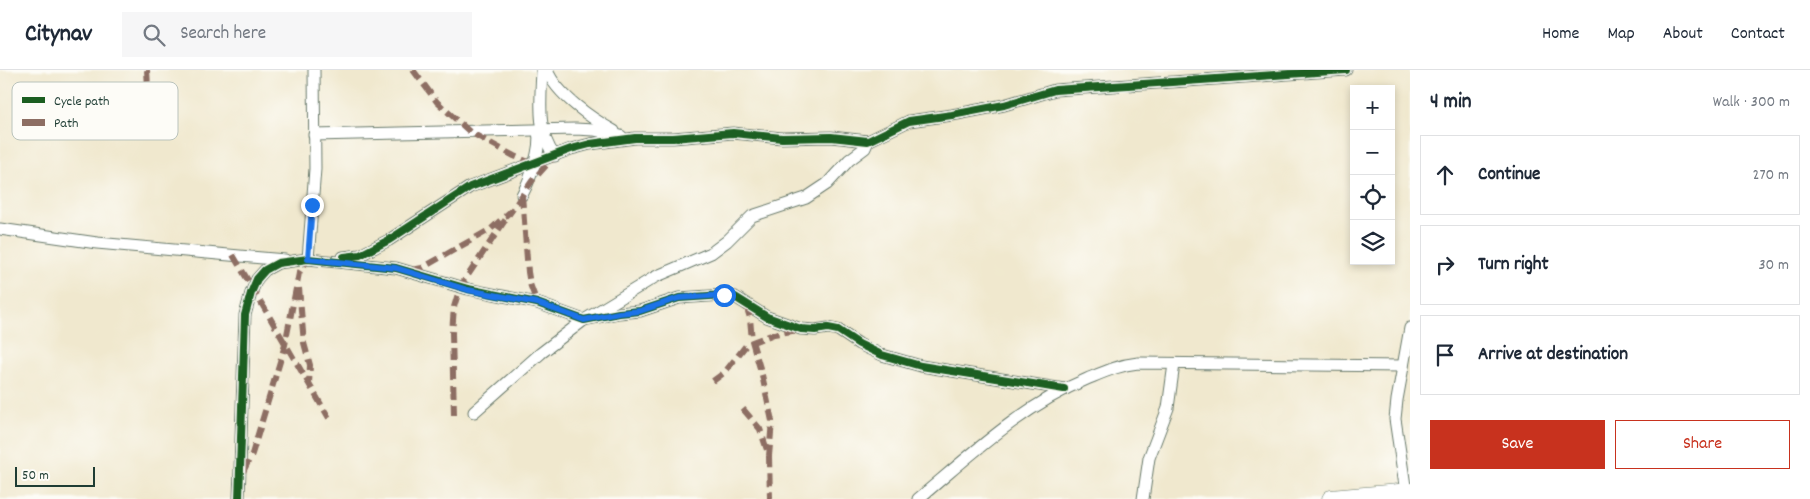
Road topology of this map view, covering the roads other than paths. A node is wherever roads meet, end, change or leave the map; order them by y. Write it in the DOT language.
graph roads {
  1 [pos="314,70"];
  2 [pos="542,70"];
  3 [pos="547,70"];
  4 [pos="1346,70"];
  5 [pos="1305,72"];
  6 [pos="540,130"];
  7 [pos="314,135"];
  8 [pos="635,138"];
  9 [pos="868,142"];
  10 [pos="555,156"];
  11 [pos="533,164"];
  12 [pos="522,195"];
  13 [pos="0,228"];
  14 [pos="308,259"];
  15 [pos="292,260"];
  16 [pos="334,260"];
  17 [pos="584,320"];
  18 [pos="1410,328"];
  19 [pos="1174,364"];
  20 [pos="1403,366"];
  21 [pos="1064,388"];
  22 [pos="474,412"];
  23 [pos="1408,495"];
  24 [pos="239,499"];
  25 [pos="918,499"];
  26 [pos="1143,499"];
  27 [pos="1331,499"];
  1 -- 7 [label="street"];
  2 -- 6 [label="street"];
  3 -- 8 [label="street"];
  4 -- 5 [label="street"];
  5 -- 9 [label="street"];
  6 -- 7 [label="street"];
  6 -- 8 [label="street"];
  6 -- 10 [label="street"];
  6 -- 11 [label="street"];
  7 -- 14 [label="street"];
  8 -- 9 [label="street"];
  8 -- 10 [label="street"];
  9 -- 17 [label="street"];
  10 -- 11 [label="street"];
  11 -- 12 [label="street"];
  11 -- 16 [label="street"];
  13 -- 15 [label="street"];
  14 -- 15 [label="street"];
  14 -- 16 [label="street"];
  15 -- 24 [label="street"];
  16 -- 17 [label="street"];
  17 -- 21 [label="street"];
  17 -- 22 [label="street"];
  18 -- 20 [label="street"];
  19 -- 20 [label="street"];
  19 -- 21 [label="street"];
  19 -- 26 [label="street"];
  20 -- 23 [label="street"];
  21 -- 25 [label="street"];
  23 -- 27 [label="main road"];
}
